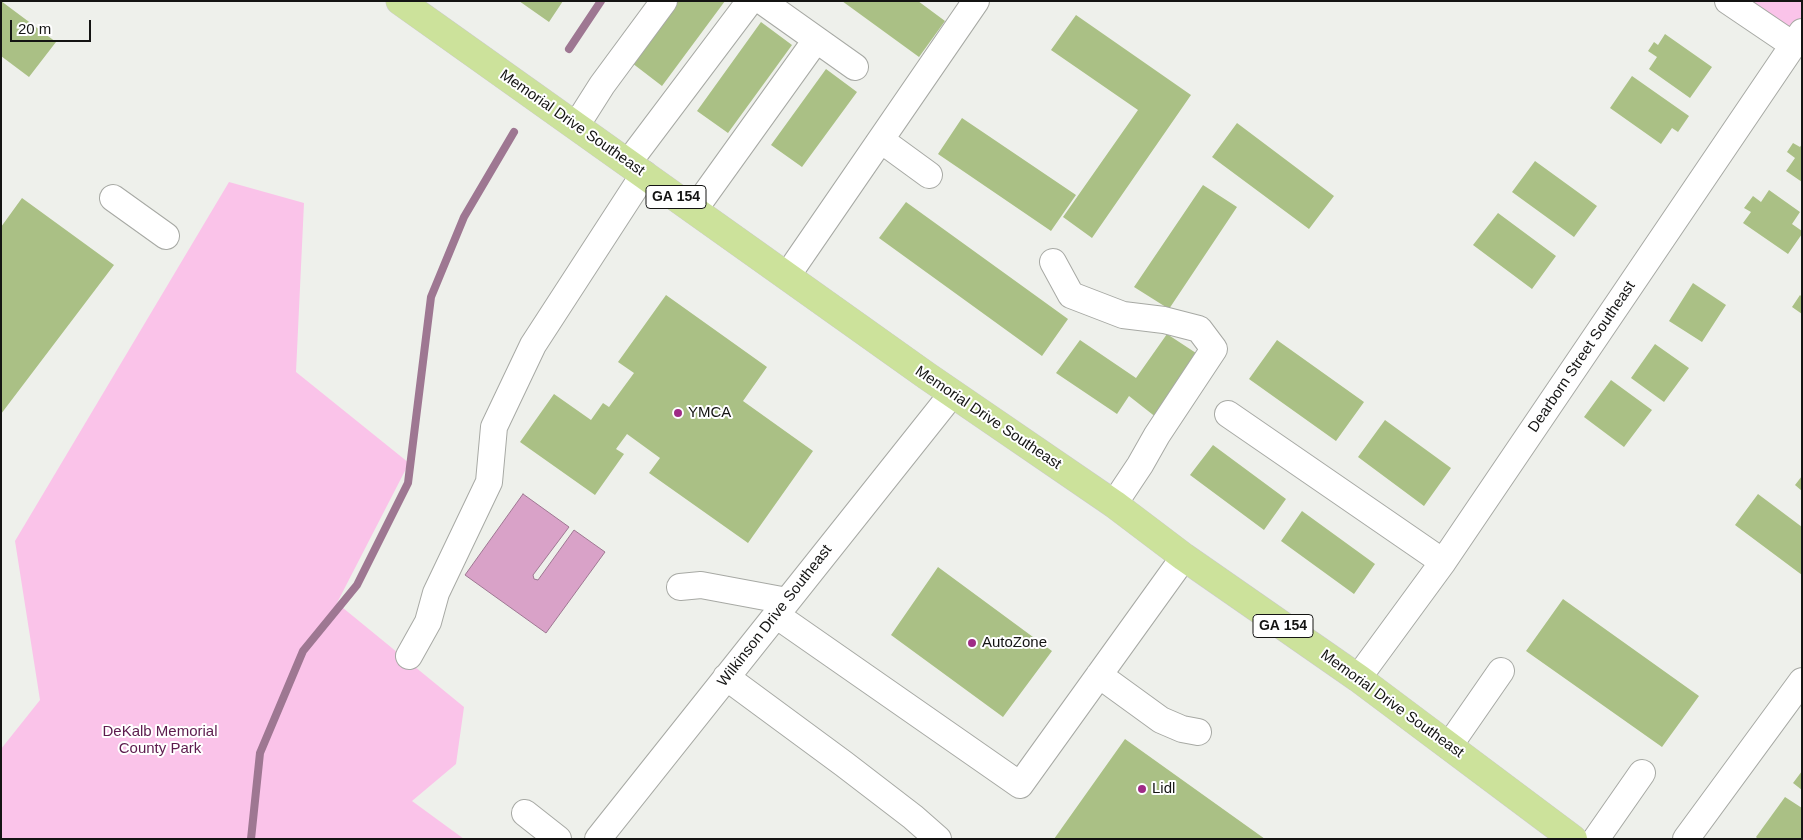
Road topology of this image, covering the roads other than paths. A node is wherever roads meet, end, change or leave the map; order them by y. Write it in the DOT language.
graph roads {
  1 [pos="400,1"];
  2 [pos="664,1"];
  3 [pos="750,1"];
  4 [pos="762,1"];
  5 [pos="976,1"];
  6 [pos="1728,1"];
  7 [pos="1797,38"];
  8 [pos="816,40"];
  9 [pos="855,67"];
  10 [pos="576,126"];
  11 [pos="881,140"];
  12 [pos="636,169"];
  13 [pos="929,175"];
  14 [pos="113,198"];
  15 [pos="694,210"];
  16 [pos="166,236"];
  17 [pos="1053,262"];
  18 [pos="787,276"];
  19 [pos="952,394"];
  20 [pos="1228,414"];
  21 [pos="1114,504"];
  22 [pos="1184,556"];
  23 [pos="1443,562"];
  24 [pos="680,587"];
  25 [pos="781,608"];
  26 [pos="409,656"];
  27 [pos="1501,671"];
  28 [pos="1099,675"];
  29 [pos="726,678"];
  30 [pos="1358,678"];
  31 [pos="1802,681"];
  32 [pos="1198,732"];
  33 [pos="1449,746"];
  34 [pos="1642,774"];
  35 [pos="524,813"];
  36 [pos="558,839"];
  37 [pos="598,839"];
  38 [pos="938,839"];
  39 [pos="1574,839"];
  40 [pos="1596,839"];
  41 [pos="1686,839"];
  1 -- 10 [label="main road, Memorial Drive Southeast / GA 154"];
  2 -- 10 [label="street"];
  3 -- 12 [label="street"];
  4 -- 8 [label="street"];
  5 -- 11 [label="street"];
  6 -- 7 [label="street"];
  7 -- 23 [label="street, Dearborn Street Southeast"];
  8 -- 9 [label="street"];
  8 -- 15 [label="street"];
  10 -- 12 [label="main road, Memorial Drive Southeast / GA 154"];
  11 -- 13 [label="street"];
  11 -- 18 [label="street"];
  12 -- 15 [label="main road, Memorial Drive Southeast / GA 154"];
  12 -- 26 [label="street"];
  14 -- 16 [label="street"];
  15 -- 18 [label="main road, Memorial Drive Southeast / GA 154"];
  17 -- 21 [label="street"];
  18 -- 19 [label="main road, Memorial Drive Southeast / GA 154"];
  19 -- 21 [label="main road, Memorial Drive Southeast / GA 154"];
  19 -- 25 [label="street, Wilkinson Drive Southeast"];
  20 -- 23 [label="street"];
  21 -- 22 [label="main road, Memorial Drive Southeast / GA 154"];
  22 -- 28 [label="street"];
  22 -- 30 [label="main road, Memorial Drive Southeast / GA 154"];
  23 -- 30 [label="street, Dearborn Street Southeast"];
  24 -- 25 [label="street"];
  25 -- 28 [label="street"];
  25 -- 29 [label="street, Wilkinson Drive Southeast"];
  27 -- 33 [label="street"];
  28 -- 32 [label="street"];
  29 -- 37 [label="street, Wilkinson Drive Southeast"];
  29 -- 38 [label="street"];
  30 -- 33 [label="main road, Memorial Drive Southeast / GA 154"];
  31 -- 41 [label="street"];
  33 -- 39 [label="main road, Memorial Drive Southeast / GA 154"];
  34 -- 40 [label="street"];
  35 -- 36 [label="street"];
}
